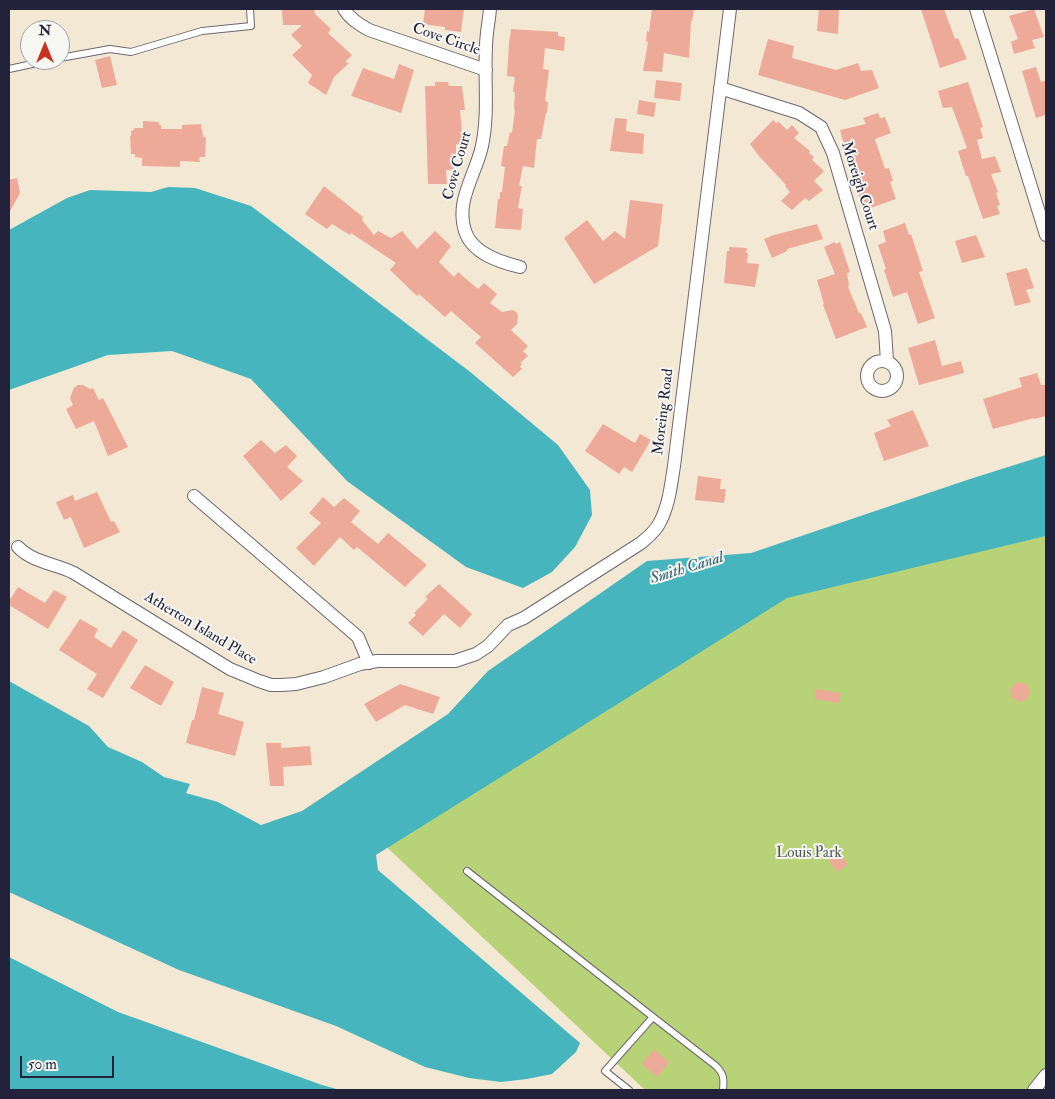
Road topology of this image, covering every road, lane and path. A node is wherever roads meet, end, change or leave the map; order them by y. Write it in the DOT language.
graph roads {
  1 [pos="250,9"];
  2 [pos="344,9"];
  3 [pos="490,9"];
  4 [pos="730,9"];
  5 [pos="976,9"];
  6 [pos="70,56"];
  7 [pos="486,70"];
  8 [pos="720,88"];
  9 [pos="1046,235"];
  10 [pos="520,267"];
  11 [pos="887,361"];
  12 [pos="194,496"];
  13 [pos="18,547"];
  14 [pos="407,662"];
  15 [pos="369,663"];
  16 [pos="467,870"];
  17 [pos="653,1017"];
  18 [pos="1046,1075"];
  19 [pos="629,1090"];
  20 [pos="723,1090"];
  21 [pos="1034,1090"];
  1 -- 6 [label="lane"];
  2 -- 7 [label="street, Cove Circle"];
  3 -- 7 [label="street, Cove Circle"];
  4 -- 8 [label="street, Moreing Road"];
  5 -- 9 [label="street"];
  7 -- 10 [label="street, Cove Court"];
  8 -- 11 [label="street, Moreigh Court"];
  8 -- 14 [label="street, Moreing Road"];
  12 -- 15 [label="street"];
  13 -- 15 [label="street, Atherton Island Place"];
  14 -- 15 [label="street, Atherton Island Place"];
  16 -- 17 [label="lane"];
  17 -- 19 [label="lane"];
  17 -- 20 [label="lane"];
  18 -- 21 [label="street"];
}
